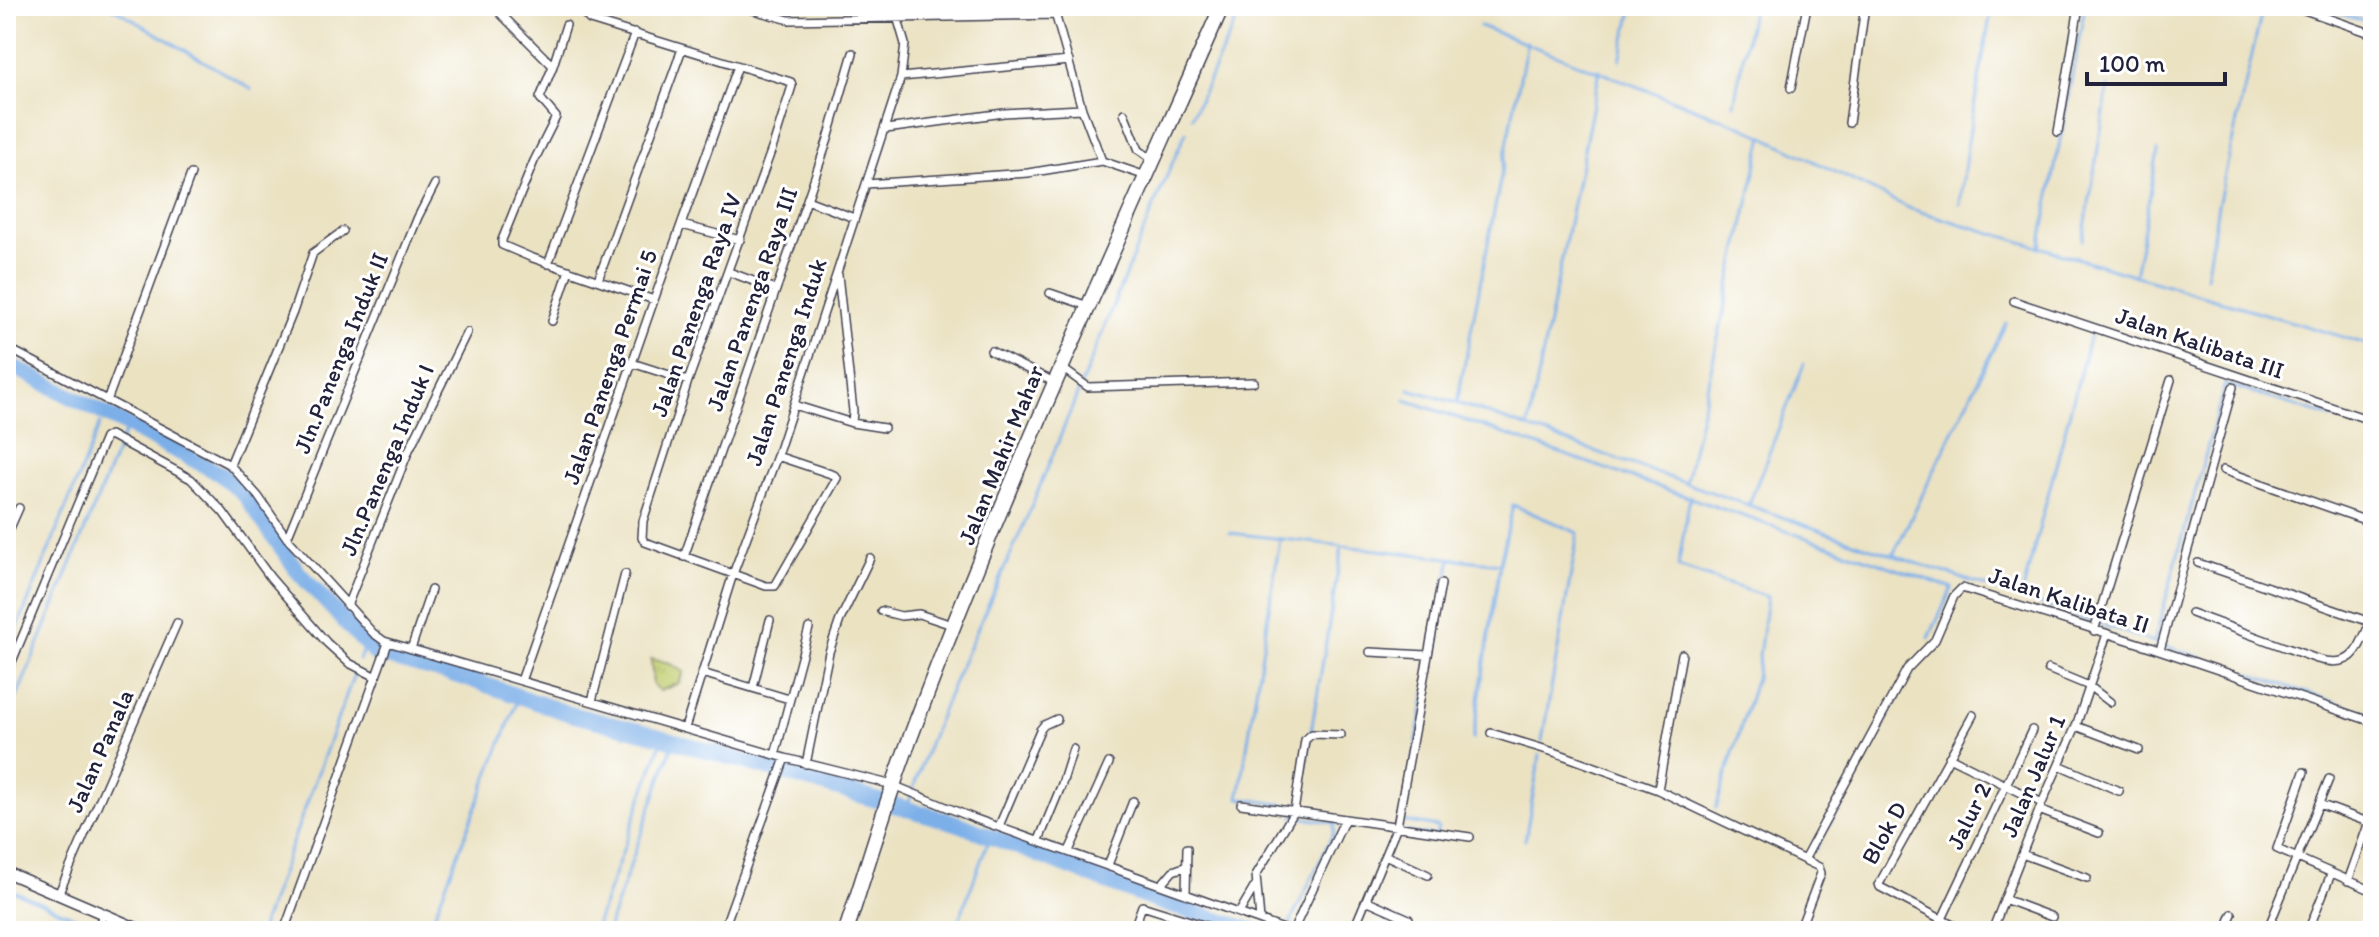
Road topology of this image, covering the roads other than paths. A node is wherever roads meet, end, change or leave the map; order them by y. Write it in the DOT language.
graph roads {
  1 [pos="13,6"];
  2 [pos="493,6"];
  3 [pos="587,6"];
  4 [pos="739,6"];
  5 [pos="894,6"];
  6 [pos="1053,6"];
  7 [pos="1222,6"];
  8 [pos="1807,6"];
  9 [pos="1865,6"];
  10 [pos="2079,6"];
  11 [pos="2293,6"];
  12 [pos="766,10"];
  13 [pos="1056,15"];
  14 [pos="6,19"];
  15 [pos="898,19"];
  16 [pos="566,25"];
  17 [pos="635,33"];
  18 [pos="2373,34"];
  19 [pos="682,49"];
  20 [pos="853,53"];
  21 [pos="1069,61"];
  22 [pos="553,66"];
  23 [pos="738,66"];
  24 [pos="901,77"];
  25 [pos="1791,88"];
  26 [pos="1082,109"];
  27 [pos="1124,113"];
  28 [pos="1849,123"];
  29 [pos="886,129"];
  30 [pos="2058,132"];
  31 [pos="1153,160"];
  32 [pos="1102,161"];
  33 [pos="191,174"];
  34 [pos="1146,176"];
  35 [pos="435,184"];
  36 [pos="866,184"];
  37 [pos="807,200"];
  38 [pos="854,218"];
  39 [pos="682,225"];
  40 [pos="343,231"];
  41 [pos="740,240"];
  42 [pos="548,264"];
  43 [pos="569,270"];
  44 [pos="729,272"];
  45 [pos="837,273"];
  46 [pos="598,280"];
  47 [pos="775,289"];
  48 [pos="1050,293"];
  49 [pos="654,300"];
  50 [pos="2014,301"];
  51 [pos="1088,306"];
  52 [pos="552,321"];
  53 [pos="467,332"];
  54 [pos="6,347"];
  55 [pos="991,351"];
  56 [pos="632,363"];
  57 [pos="1061,367"];
  58 [pos="2171,380"];
  59 [pos="688,381"];
  60 [pos="1054,382"];
  61 [pos="1254,382"];
  62 [pos="2233,387"];
  63 [pos="107,401"];
  64 [pos="794,405"];
  65 [pos="2373,421"];
  66 [pos="852,423"];
  67 [pos="884,428"];
  68 [pos="777,456"];
  69 [pos="230,465"];
  70 [pos="2223,470"];
  71 [pos="19,508"];
  72 [pos="2373,523"];
  73 [pos="6,537"];
  74 [pos="287,538"];
  75 [pos="684,557"];
  76 [pos="870,558"];
  77 [pos="2198,563"];
  78 [pos="625,574"];
  79 [pos="733,574"];
  80 [pos="1441,584"];
  81 [pos="431,590"];
  82 [pos="347,606"];
  83 [pos="881,611"];
  84 [pos="2191,613"];
  85 [pos="770,620"];
  86 [pos="177,623"];
  87 [pos="2372,623"];
  88 [pos="955,626"];
  89 [pos="809,628"];
  90 [pos="2094,631"];
  91 [pos="2107,634"];
  92 [pos="387,646"];
  93 [pos="411,649"];
  94 [pos="2160,650"];
  95 [pos="1370,652"];
  96 [pos="1682,654"];
  97 [pos="1427,655"];
  98 [pos="2048,669"];
  99 [pos="702,673"];
  100 [pos="6,676"];
  101 [pos="376,677"];
  102 [pos="521,681"];
  103 [pos="2089,686"];
  104 [pos="753,688"];
  105 [pos="789,699"];
  106 [pos="592,701"];
  107 [pos="2110,702"];
  108 [pos="1973,715"];
  109 [pos="1057,719"];
  110 [pos="2373,722"];
  111 [pos="2076,726"];
  112 [pos="685,728"];
  113 [pos="2032,730"];
  114 [pos="1491,733"];
  115 [pos="1341,735"];
  116 [pos="1073,749"];
  117 [pos="2139,750"];
  118 [pos="775,755"];
  119 [pos="1949,757"];
  120 [pos="784,762"];
  121 [pos="1109,763"];
  122 [pos="806,764"];
  123 [pos="2059,765"];
  124 [pos="2304,772"];
  125 [pos="2329,779"];
  126 [pos="2006,785"];
  127 [pos="892,788"];
  128 [pos="1658,790"];
  129 [pos="2119,791"];
  130 [pos="1133,801"];
  131 [pos="1241,804"];
  132 [pos="2319,804"];
  133 [pos="2040,806"];
  134 [pos="2373,811"];
  135 [pos="1294,812"];
  136 [pos="1345,819"];
  137 [pos="2371,823"];
  138 [pos="999,826"];
  139 [pos="1397,826"];
  140 [pos="2099,833"];
  141 [pos="1470,837"];
  142 [pos="1039,840"];
  143 [pos="1187,848"];
  144 [pos="1069,851"];
  145 [pos="2022,854"];
  146 [pos="1385,855"];
  147 [pos="2297,858"];
  148 [pos="1804,860"];
  149 [pos="1108,865"];
  150 [pos="1187,866"];
  151 [pos="6,872"];
  152 [pos="2331,874"];
  153 [pos="1428,875"];
  154 [pos="2087,878"];
  155 [pos="2348,881"];
  156 [pos="1161,885"];
  157 [pos="1255,886"];
  158 [pos="2373,891"];
  159 [pos="1186,894"];
  160 [pos="58,895"];
  161 [pos="2004,899"];
  162 [pos="1366,900"];
  163 [pos="1239,913"];
  164 [pos="103,914"];
  165 [pos="2232,914"];
  166 [pos="2052,917"];
  167 [pos="1409,919"];
  168 [pos="1942,919"];
  169 [pos="1260,920"];
  170 [pos="1195,922"];
  171 [pos="97,931"];
  172 [pos="143,931"];
  173 [pos="284,931"];
  174 [pos="723,931"];
  175 [pos="846,931"];
  176 [pos="1133,931"];
  177 [pos="1192,931"];
  178 [pos="1222,931"];
  179 [pos="1291,931"];
  180 [pos="1353,931"];
  181 [pos="1799,931"];
  182 [pos="1964,931"];
  183 [pos="1992,931"];
  184 [pos="2225,931"];
  185 [pos="2267,931"];
  186 [pos="2308,931"];
  1 -- 14 [label="street"];
  2 -- 22 [label="street"];
  3 -- 17 [label="street"];
  4 -- 12 [label="street"];
  5 -- 15 [label="street, Jalan Panenga Induk"];
  6 -- 13 [label="street"];
  7 -- 31 [label="highway, Jalan Mahir Mahar"];
  8 -- 25 [label="street"];
  9 -- 28 [label="street"];
  10 -- 30 [label="street"];
  11 -- 18 [label="street"];
  12 -- 15 [label="street"];
  13 -- 15 [label="street"];
  13 -- 21 [label="street"];
  15 -- 24 [label="street, Jalan Panenga Induk"];
  16 -- 22 [label="street"];
  17 -- 19 [label="street"];
  17 -- 42 [label="street"];
  19 -- 23 [label="street"];
  19 -- 46 [label="street"];
  20 -- 37 [label="street, Jalan Panenga Raya III"];
  21 -- 24 [label="street"];
  21 -- 26 [label="street"];
  22 -- 42 [label="street"];
  23 -- 39 [label="street, Jalan Panenga Permai 5"];
  23 -- 41 [label="street, Jalan Panenga Raya IV"];
  24 -- 29 [label="street, Jalan Panenga Induk"];
  26 -- 29 [label="street"];
  26 -- 32 [label="street"];
  27 -- 31 [label="street"];
  29 -- 36 [label="street, Jalan Panenga Induk"];
  31 -- 34 [label="highway, Jalan Mahir Mahar"];
  32 -- 34 [label="street"];
  32 -- 36 [label="street"];
  33 -- 63 [label="street"];
  34 -- 51 [label="highway, Jalan Mahir Mahar"];
  35 -- 74 [label="street, Jln.Panenga Induk II"];
  36 -- 38 [label="street, Jalan Panenga Induk"];
  37 -- 38 [label="street"];
  37 -- 47 [label="street, Jalan Panenga Raya III"];
  38 -- 45 [label="street, Jalan Panenga Induk"];
  39 -- 41 [label="street"];
  39 -- 49 [label="street, Jalan Panenga Permai 5"];
  40 -- 69 [label="street"];
  41 -- 44 [label="street, Jalan Panenga Raya IV"];
  42 -- 43 [label="street"];
  43 -- 46 [label="street"];
  43 -- 52 [label="street"];
  44 -- 47 [label="street"];
  44 -- 59 [label="street, Jalan Panenga Raya IV"];
  45 -- 64 [label="street, Jalan Panenga Induk"];
  45 -- 66 [label="street"];
  46 -- 49 [label="street"];
  47 -- 75 [label="street, Jalan Panenga Raya III"];
  48 -- 51 [label="street"];
  49 -- 56 [label="street, Jalan Panenga Permai 5"];
  50 -- 65 [label="street, Jalan Kalibata III"];
  51 -- 57 [label="highway, Jalan Mahir Mahar"];
  53 -- 82 [label="street, Jln.Panenga Induk I"];
  54 -- 63 [label="street"];
  55 -- 60 [label="street"];
  56 -- 59 [label="street"];
  56 -- 102 [label="street, Jalan Panenga Permai 5"];
  57 -- 60 [label="highway, Jalan Mahir Mahar"];
  57 -- 61 [label="street"];
  58 -- 90 [label="street"];
  59 -- 75 [label="street, Jalan Panenga Raya IV"];
  60 -- 88 [label="highway, Jalan Mahir Mahar"];
  62 -- 94 [label="street"];
  63 -- 69 [label="street"];
  64 -- 66 [label="street"];
  64 -- 68 [label="street, Jalan Panenga Induk"];
  66 -- 67 [label="street"];
  68 -- 79 [label="street, Jalan Panenga Induk"];
  68 -- 79 [label="street"];
  69 -- 74 [label="street"];
  70 -- 72 [label="street"];
  71 -- 73 [label="street"];
  74 -- 82 [label="street"];
  75 -- 79 [label="street"];
  76 -- 122 [label="street"];
  77 -- 87 [label="street"];
  78 -- 106 [label="street"];
  79 -- 99 [label="street, Jalan Panenga Induk"];
  80 -- 97 [label="street"];
  81 -- 93 [label="street"];
  82 -- 92 [label="street"];
  83 -- 88 [label="street"];
  84 -- 87 [label="street"];
  85 -- 104 [label="street"];
  86 -- 160 [label="street, Jalan Panala"];
  88 -- 127 [label="highway, Jalan Mahir Mahar"];
  89 -- 105 [label="street"];
  90 -- 91 [label="street, Jalan Kalibata II"];
  90 -- 148 [label="street, Jalan Kalibata II"];
  91 -- 94 [label="street, Jalan Kalibata II"];
  91 -- 103 [label="street, Jalan Jalur 1"];
  92 -- 93 [label="street"];
  92 -- 101 [label="street"];
  93 -- 102 [label="street"];
  94 -- 110 [label="street, Jalan Kalibata II"];
  95 -- 97 [label="street"];
  96 -- 128 [label="street"];
  97 -- 139 [label="street"];
  98 -- 103 [label="street"];
  99 -- 104 [label="street"];
  99 -- 112 [label="street, Jalan Panenga Induk"];
  100 -- 101 [label="street"];
  101 -- 173 [label="street"];
  102 -- 106 [label="street"];
  103 -- 107 [label="street"];
  103 -- 111 [label="street, Jalan Jalur 1"];
  104 -- 105 [label="street"];
  105 -- 118 [label="street"];
  106 -- 112 [label="street"];
  108 -- 119 [label="street, Blok D"];
  109 -- 138 [label="street"];
  111 -- 117 [label="street"];
  111 -- 123 [label="street, Jalan Jalur 1"];
  112 -- 118 [label="street"];
  113 -- 126 [label="street, Jalur 2"];
  114 -- 128 [label="street"];
  115 -- 135 [label="street"];
  116 -- 142 [label="street"];
  118 -- 120 [label="street"];
  119 -- 126 [label="street"];
  119 -- 168 [label="street, Blok D"];
  120 -- 122 [label="street"];
  120 -- 174 [label="street"];
  121 -- 144 [label="street"];
  122 -- 127 [label="street"];
  123 -- 129 [label="street"];
  123 -- 133 [label="street, Jalan Jalur 1"];
  124 -- 147 [label="street"];
  125 -- 132 [label="street"];
  126 -- 133 [label="street"];
  126 -- 168 [label="street, Jalur 2"];
  127 -- 138 [label="street"];
  127 -- 175 [label="highway, Jalan Mahir Mahar"];
  128 -- 148 [label="street"];
  130 -- 149 [label="street"];
  131 -- 135 [label="street"];
  132 -- 137 [label="street"];
  132 -- 147 [label="street"];
  133 -- 140 [label="street"];
  133 -- 145 [label="street, Jalan Jalur 1"];
  134 -- 137 [label="street"];
  135 -- 136 [label="street"];
  135 -- 157 [label="street"];
  136 -- 139 [label="street"];
  136 -- 179 [label="street"];
  137 -- 155 [label="street"];
  138 -- 142 [label="street"];
  139 -- 141 [label="street"];
  139 -- 146 [label="street"];
  142 -- 144 [label="street"];
  143 -- 150 [label="street"];
  144 -- 149 [label="street"];
  145 -- 154 [label="street"];
  145 -- 161 [label="street, Jalan Jalur 1"];
  146 -- 153 [label="street"];
  146 -- 162 [label="street"];
  147 -- 152 [label="street"];
  147 -- 185 [label="street"];
  148 -- 181 [label="street"];
  149 -- 156 [label="street"];
  150 -- 156 [label="street"];
  150 -- 159 [label="street"];
  151 -- 160 [label="street"];
  152 -- 155 [label="street"];
  152 -- 186 [label="street"];
  155 -- 158 [label="street"];
  156 -- 159 [label="street"];
  157 -- 163 [label="street"];
  157 -- 169 [label="street"];
  159 -- 163 [label="street"];
  160 -- 164 [label="street"];
  161 -- 166 [label="street"];
  161 -- 183 [label="street, Jalan Jalur 1"];
  162 -- 167 [label="street"];
  162 -- 180 [label="street"];
  163 -- 169 [label="street"];
  164 -- 171 [label="street"];
  164 -- 172 [label="street"];
  165 -- 184 [label="street"];
  168 -- 182 [label="street, Blok D"];
  169 -- 179 [label="street"];
  170 -- 176 [label="street"];
  170 -- 177 [label="street"];
  170 -- 178 [label="street"];
}
